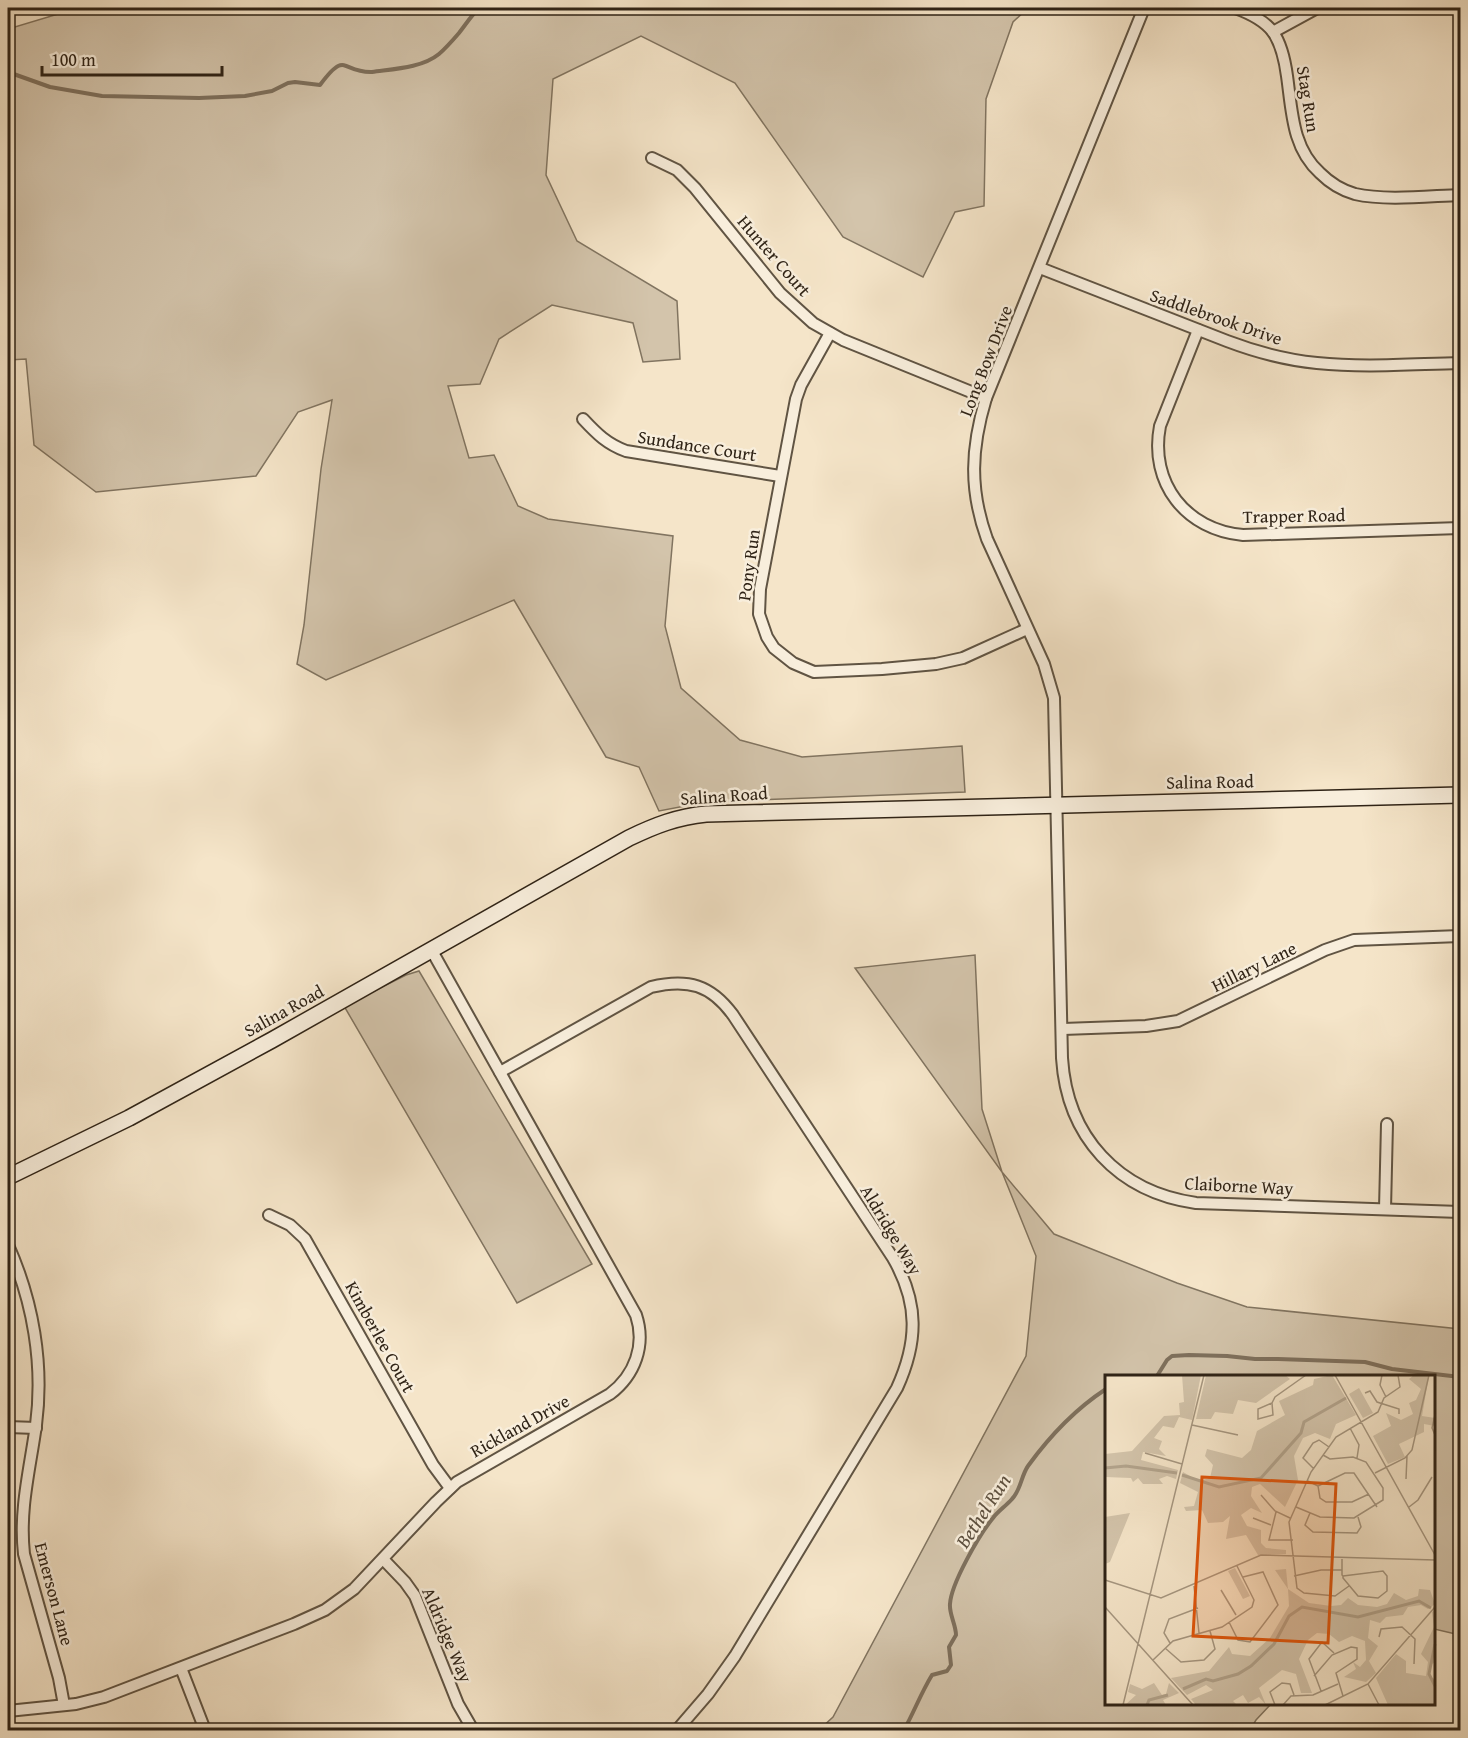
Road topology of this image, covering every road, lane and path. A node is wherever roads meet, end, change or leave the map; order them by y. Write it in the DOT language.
graph roads {
  1 [pos="1144,8"];
  2 [pos="1235,8"];
  3 [pos="1317,8"];
  4 [pos="1273,32"];
  5 [pos="651,158"];
  6 [pos="1461,195"];
  7 [pos="1040,268"];
  8 [pos="1198,330"];
  9 [pos="830,333"];
  10 [pos="1461,363"];
  11 [pos="986,398"];
  12 [pos="583,419"];
  13 [pos="780,476"];
  14 [pos="1461,528"];
  15 [pos="1027,629"];
  16 [pos="1461,795"];
  17 [pos="1057,805"];
  18 [pos="1461,936"];
  19 [pos="432,951"];
  20 [pos="1063,1029"];
  21 [pos="500,1072"];
  22 [pos="1388,1124"];
  23 [pos="8,1177"];
  24 [pos="1385,1209"];
  25 [pos="1461,1212"];
  26 [pos="269,1215"];
  27 [pos="8,1245"];
  28 [pos="8,1427"];
  29 [pos="36,1428"];
  30 [pos="450,1488"];
  31 [pos="383,1559"];
  32 [pos="181,1668"];
  33 [pos="64,1705"];
  34 [pos="8,1711"];
  35 [pos="205,1731"];
  36 [pos="473,1731"];
  37 [pos="677,1731"];
  38 [pos="1405,1731"];
  39 [pos="1431,1731"];
  1 -- 7 [label="street, Long Bow Drive"];
  2 -- 4 [label="street, Stag Run"];
  3 -- 4 [label="street"];
  4 -- 6 [label="street, Stag Run"];
  5 -- 9 [label="street, Hunter Court"];
  7 -- 8 [label="street, Saddlebrook Drive"];
  7 -- 11 [label="street, Long Bow Drive"];
  8 -- 10 [label="street, Saddlebrook Drive"];
  8 -- 14 [label="street, Trapper Road"];
  9 -- 11 [label="street, Hunter Court"];
  9 -- 13 [label="street, Pony Run"];
  11 -- 15 [label="street, Long Bow Drive"];
  12 -- 13 [label="street, Sundance Court"];
  13 -- 15 [label="street, Pony Run"];
  15 -- 17 [label="street, Long Bow Drive"];
  16 -- 17 [label="street, Salina Road"];
  17 -- 19 [label="street, Salina Road"];
  17 -- 20 [label="street, Claiborne Way"];
  18 -- 20 [label="street, Hillary Lane"];
  19 -- 21 [label="street, Rickland Drive"];
  19 -- 23 [label="street, Salina Road"];
  20 -- 24 [label="street, Claiborne Way"];
  21 -- 30 [label="street, Rickland Drive"];
  21 -- 37 [label="street, Aldridge Way"];
  22 -- 24 [label="street"];
  24 -- 25 [label="street, Claiborne Way"];
  26 -- 30 [label="street, Kimberlee Court"];
  27 -- 29 [label="street, Emerson Lane"];
  28 -- 29 [label="street"];
  29 -- 33 [label="street, Emerson Lane"];
  30 -- 31 [label="street, Rickland Drive"];
  31 -- 32 [label="street, Rickland Drive"];
  31 -- 36 [label="street, Aldridge Way"];
  32 -- 33 [label="street, Rickland Drive"];
  32 -- 35 [label="street"];
  33 -- 34 [label="street, Rickland Drive"];
  38 -- 39 [label="street"];
}
